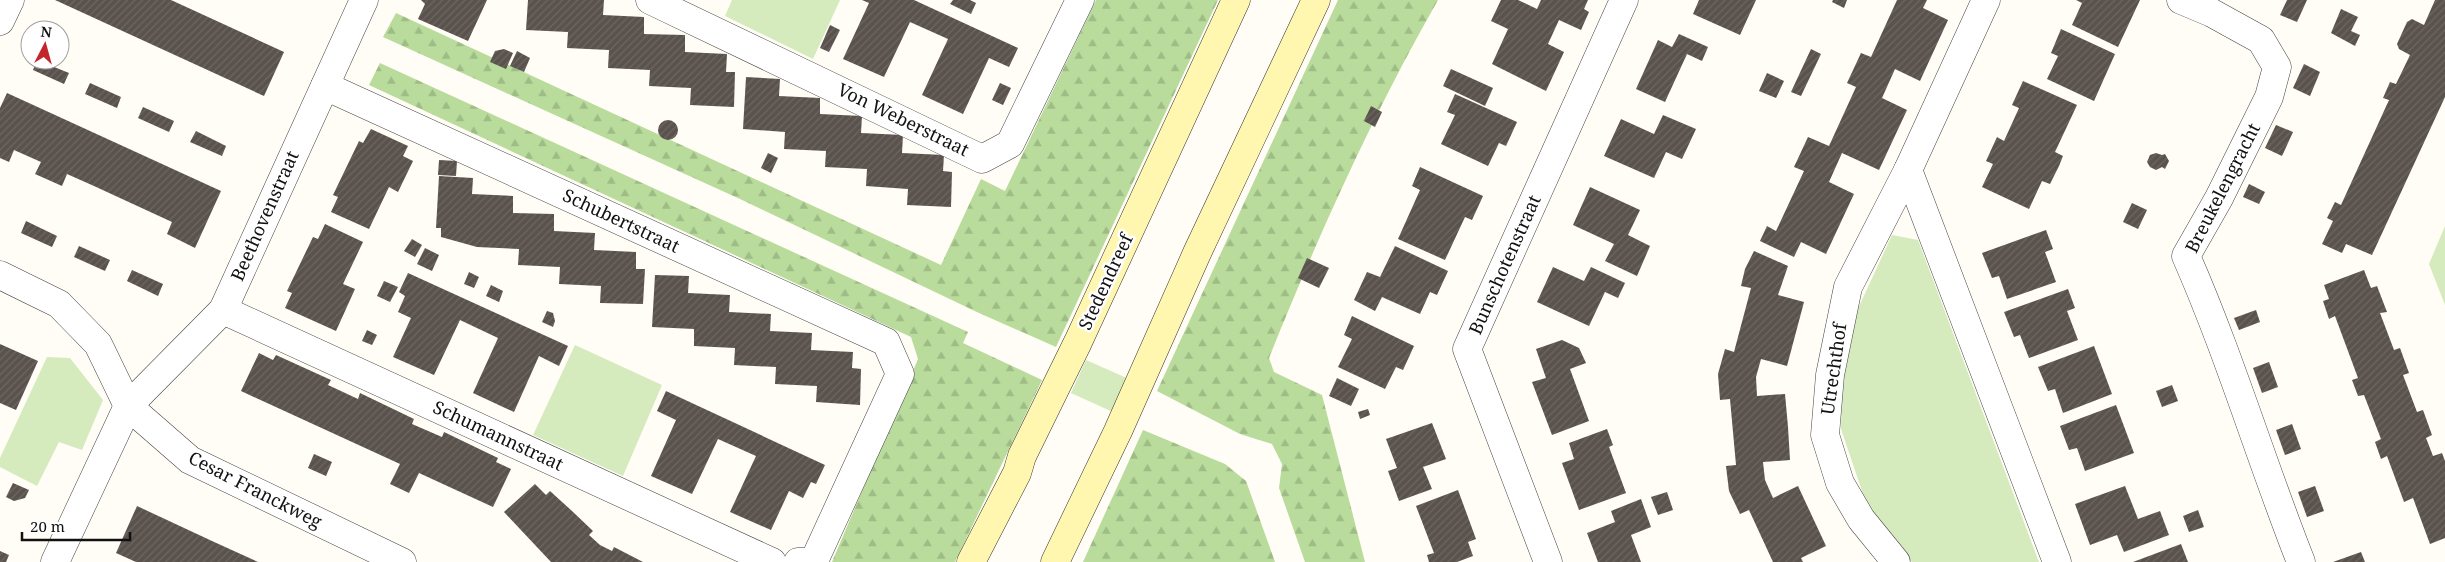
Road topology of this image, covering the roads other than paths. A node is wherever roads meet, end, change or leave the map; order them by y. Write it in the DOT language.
graph roads {
  1 [pos="10,0"];
  2 [pos="364,0"];
  3 [pos="650,0"];
  4 [pos="1080,0"];
  5 [pos="1236,0"];
  6 [pos="1316,0"];
  7 [pos="1624,0"];
  8 [pos="1986,0"];
  9 [pos="2181,0"];
  10 [pos="0,21"];
  11 [pos="325,86"];
  12 [pos="1908,170"];
  13 [pos="0,275"];
  14 [pos="223,310"];
  15 [pos="128,406"];
  16 [pos="55,562"];
  17 [pos="402,562"];
  18 [pos="772,562"];
  19 [pos="798,562"];
  20 [pos="971,562"];
  21 [pos="1055,562"];
  22 [pos="1548,562"];
  23 [pos="1896,562"];
  24 [pos="2057,562"];
  25 [pos="2301,562"];
  1 -- 10 [label="street"];
  2 -- 11 [label="street, Beethovenstraat"];
  3 -- 4 [label="street, Von Weberstraat"];
  5 -- 20 [label="main road, Stedendreef"];
  6 -- 21 [label="main road"];
  7 -- 22 [label="street, Bunschotenstraat"];
  8 -- 12 [label="street, Utrechthof"];
  9 -- 25 [label="street, Breukelengracht"];
  11 -- 14 [label="street, Beethovenstraat"];
  11 -- 19 [label="street, Schubertstraat"];
  12 -- 23 [label="street, Utrechthof"];
  12 -- 24 [label="street"];
  13 -- 15 [label="street, Cesar Franckweg"];
  14 -- 15 [label="street, Beethovenstraat"];
  14 -- 18 [label="street, Schumannstraat"];
  15 -- 16 [label="street, Beethovenstraat"];
  15 -- 17 [label="street, Cesar Franckweg"];
}
